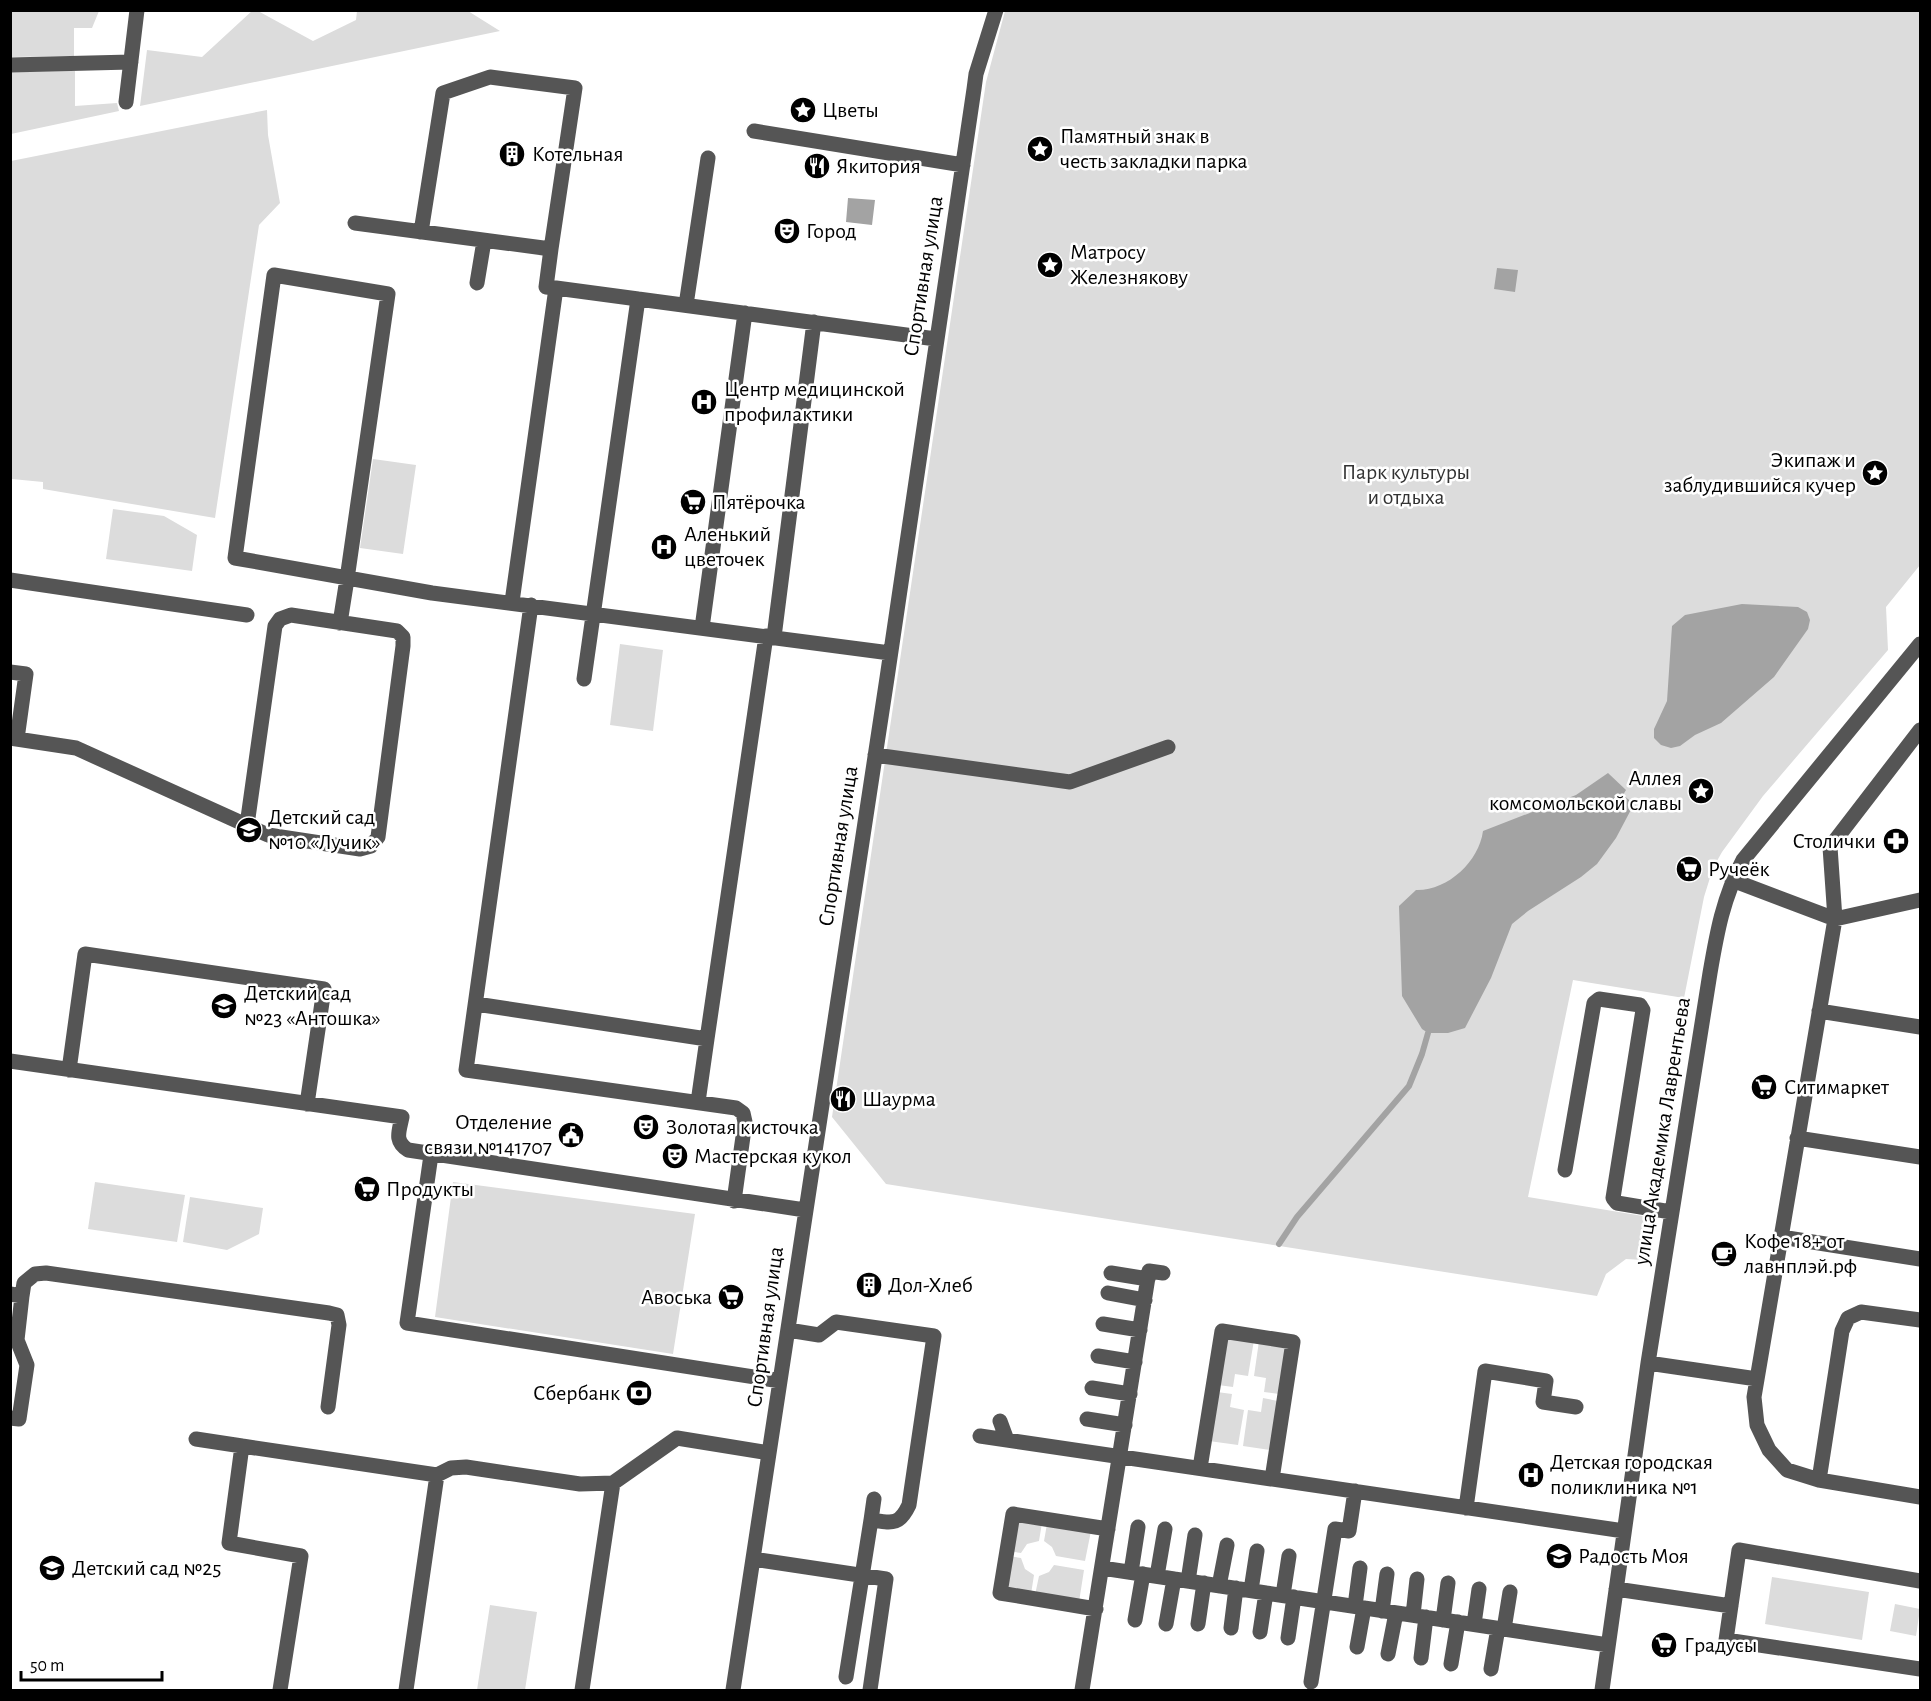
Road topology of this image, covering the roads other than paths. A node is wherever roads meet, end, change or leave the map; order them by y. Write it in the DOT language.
graph roads {
  1 [pos="137,10"];
  2 [pos="996,10"];
  3 [pos="131,62"];
  4 [pos="10,65"];
  5 [pos="126,102"];
  6 [pos="754,131"];
  7 [pos="708,158"];
  8 [pos="963,165"];
  9 [pos="355,223"];
  10 [pos="422,232"];
  11 [pos="484,241"];
  12 [pos="551,249"];
  13 [pos="477,283"];
  14 [pos="556,288"];
  15 [pos="638,299"];
  16 [pos="686,305"];
  17 [pos="745,313"];
  18 [pos="814,322"];
  19 [pos="936,339"];
  20 [pos="348,579"];
  21 [pos="10,580"];
  22 [pos="512,602"];
  23 [pos="531,605"];
  24 [pos="593,613"];
  25 [pos="247,615"];
  26 [pos="340,623"];
  27 [pos="702,628"];
  28 [pos="770,637"];
  29 [pos="1920,644"];
  30 [pos="890,653"];
  31 [pos="10,672"];
  32 [pos="584,680"];
  33 [pos="1920,730"];
  34 [pos="14,738"];
  35 [pos="1168,747"];
  36 [pos="875,755"];
  37 [pos="247,825"];
  38 [pos="1732,880"];
  39 [pos="1920,900"];
  40 [pos="1835,919"];
  41 [pos="476,1004"];
  42 [pos="1819,1011"];
  43 [pos="1920,1027"];
  44 [pos="707,1039"];
  45 [pos="10,1061"];
  46 [pos="69,1070"];
  47 [pos="698,1102"];
  48 [pos="307,1104"];
  49 [pos="1797,1138"];
  50 [pos="431,1155"];
  51 [pos="1920,1157"];
  52 [pos="1565,1170"];
  53 [pos="734,1201"];
  54 [pos="805,1210"];
  55 [pos="1671,1212"];
  56 [pos="1781,1237"];
  57 [pos="1920,1258"];
  58 [pos="1163,1273"];
  59 [pos="1111,1274"];
  60 [pos="1148,1279"];
  61 [pos="1108,1293"];
  62 [pos="16,1295"];
  63 [pos="1145,1300"];
  64 [pos="1920,1320"];
  65 [pos="1103,1324"];
  66 [pos="788,1330"];
  67 [pos="1140,1330"];
  68 [pos="14,1340"];
  69 [pos="1098,1356"];
  70 [pos="1135,1362"];
  71 [pos="1648,1363"];
  72 [pos="1756,1378"];
  73 [pos="780,1381"];
  74 [pos="1092,1388"];
  75 [pos="1130,1394"];
  76 [pos="328,1407"];
  77 [pos="1576,1407"];
  78 [pos="10,1418"];
  79 [pos="1087,1419"];
  80 [pos="1000,1420"];
  81 [pos="1125,1425"];
  82 [pos="980,1436"];
  83 [pos="196,1439"];
  84 [pos="1007,1440"];
  85 [pos="242,1446"];
  86 [pos="769,1453"];
  87 [pos="1120,1457"];
  88 [pos="1200,1468"];
  89 [pos="437,1475"];
  90 [pos="1272,1479"];
  91 [pos="1819,1480"];
  92 [pos="613,1483"];
  93 [pos="1355,1491"];
  94 [pos="1920,1497"];
  95 [pos="874,1499"];
  96 [pos="1466,1508"];
  97 [pos="871,1520"];
  98 [pos="1138,1527"];
  99 [pos="1165,1528"];
  100 [pos="1108,1529"];
  101 [pos="1624,1531"];
  102 [pos="1195,1535"];
  103 [pos="1227,1545"];
  104 [pos="1257,1551"];
  105 [pos="1288,1556"];
  106 [pos="753,1559"];
  107 [pos="1102,1568"];
  108 [pos="1360,1568"];
  109 [pos="1144,1574"];
  110 [pos="1387,1574"];
  111 [pos="862,1576"];
  112 [pos="1417,1579"];
  113 [pos="1189,1581"];
  114 [pos="1920,1581"];
  115 [pos="1449,1583"];
  116 [pos="1219,1586"];
  117 [pos="1479,1589"];
  118 [pos="1616,1589"];
  119 [pos="1251,1590"];
  120 [pos="1510,1592"];
  121 [pos="1289,1596"];
  122 [pos="1323,1602"];
  123 [pos="1731,1606"];
  124 [pos="1360,1607"];
  125 [pos="1096,1609"];
  126 [pos="1389,1612"];
  127 [pos="1419,1616"];
  128 [pos="1135,1620"];
  129 [pos="1451,1621"];
  130 [pos="1166,1624"];
  131 [pos="1198,1624"];
  132 [pos="1474,1624"];
  133 [pos="1230,1628"];
  134 [pos="1501,1629"];
  135 [pos="1260,1632"];
  136 [pos="1288,1638"];
  137 [pos="1608,1645"];
  138 [pos="1357,1647"];
  139 [pos="1388,1654"];
  140 [pos="1420,1658"];
  141 [pos="1451,1664"];
  142 [pos="1491,1669"];
  143 [pos="1920,1669"];
  144 [pos="846,1677"];
  145 [pos="1311,1682"];
  146 [pos="280,1690"];
  147 [pos="406,1690"];
  148 [pos="582,1690"];
  149 [pos="733,1690"];
  150 [pos="870,1690"];
  151 [pos="1082,1690"];
  152 [pos="1602,1690"];
  1 -- 3 [label="street"];
  2 -- 8 [label="street, Спортивная улица"];
  3 -- 4 [label="street"];
  3 -- 5 [label="street"];
  6 -- 8 [label="street"];
  7 -- 16 [label="street"];
  8 -- 19 [label="street, Спортивная улица"];
  9 -- 10 [label="street"];
  10 -- 11 [label="street"];
  10 -- 12 [label="street"];
  11 -- 12 [label="street"];
  11 -- 13 [label="street"];
  12 -- 14 [label="street"];
  14 -- 15 [label="street"];
  14 -- 22 [label="street"];
  15 -- 16 [label="street"];
  15 -- 24 [label="street"];
  16 -- 17 [label="street"];
  17 -- 18 [label="street"];
  17 -- 27 [label="street"];
  18 -- 19 [label="street"];
  18 -- 28 [label="street"];
  19 -- 30 [label="street, Спортивная улица"];
  20 -- 20 [label="street"];
  20 -- 22 [label="street"];
  20 -- 26 [label="street"];
  21 -- 25 [label="street"];
  22 -- 23 [label="street"];
  23 -- 24 [label="street"];
  23 -- 41 [label="street"];
  24 -- 27 [label="street"];
  24 -- 32 [label="street"];
  26 -- 37 [label="street"];
  26 -- 37 [label="street"];
  27 -- 28 [label="street"];
  28 -- 30 [label="street"];
  28 -- 44 [label="street"];
  29 -- 38 [label="street, улица Академика Лаврентьева"];
  30 -- 36 [label="street, Спортивная улица"];
  31 -- 34 [label="street"];
  33 -- 40 [label="street"];
  34 -- 37 [label="street"];
  35 -- 36 [label="street"];
  36 -- 54 [label="street, Спортивная улица"];
  38 -- 40 [label="street"];
  38 -- 55 [label="street, улица Академика Лаврентьева"];
  39 -- 40 [label="street"];
  40 -- 42 [label="street"];
  41 -- 44 [label="street"];
  41 -- 47 [label="street"];
  42 -- 43 [label="street"];
  42 -- 49 [label="street"];
  44 -- 47 [label="street"];
  45 -- 46 [label="street"];
  46 -- 48 [label="street"];
  46 -- 48 [label="street"];
  47 -- 53 [label="street"];
  48 -- 50 [label="street"];
  49 -- 51 [label="street"];
  49 -- 56 [label="street"];
  50 -- 53 [label="street"];
  50 -- 73 [label="street"];
  52 -- 55 [label="street"];
  53 -- 54 [label="street"];
  54 -- 66 [label="street, Спортивная улица"];
  55 -- 71 [label="street, улица Академика Лаврентьева"];
  56 -- 57 [label="street"];
  56 -- 72 [label="street"];
  58 -- 60 [label="street"];
  59 -- 60 [label="street"];
  60 -- 63 [label="street"];
  61 -- 63 [label="street"];
  62 -- 68 [label="street"];
  62 -- 76 [label="street"];
  63 -- 67 [label="street"];
  64 -- 91 [label="street"];
  65 -- 67 [label="street"];
  66 -- 73 [label="street, Спортивная улица"];
  66 -- 97 [label="street"];
  67 -- 70 [label="street"];
  68 -- 78 [label="street"];
  69 -- 70 [label="street"];
  70 -- 75 [label="street"];
  71 -- 72 [label="street"];
  71 -- 101 [label="street, улица Академика Лаврентьева"];
  72 -- 91 [label="street"];
  73 -- 86 [label="street, Спортивная улица"];
  74 -- 75 [label="street"];
  75 -- 81 [label="street"];
  77 -- 96 [label="street"];
  79 -- 81 [label="street"];
  80 -- 84 [label="street"];
  81 -- 87 [label="street"];
  82 -- 84 [label="street"];
  83 -- 85 [label="street"];
  84 -- 87 [label="street"];
  85 -- 89 [label="street"];
  85 -- 146 [label="street"];
  86 -- 92 [label="street"];
  86 -- 106 [label="street, Спортивная улица"];
  87 -- 88 [label="street"];
  87 -- 100 [label="street"];
  88 -- 90 [label="street"];
  88 -- 90 [label="street"];
  89 -- 92 [label="street"];
  89 -- 147 [label="street"];
  90 -- 93 [label="street"];
  91 -- 94 [label="street"];
  92 -- 148 [label="street"];
  93 -- 96 [label="street"];
  93 -- 122 [label="street"];
  95 -- 97 [label="street"];
  96 -- 101 [label="street"];
  97 -- 111 [label="street"];
  98 -- 109 [label="street"];
  99 -- 109 [label="street"];
  100 -- 107 [label="street"];
  100 -- 125 [label="street"];
  101 -- 118 [label="street, улица Академика Лаврентьева"];
  102 -- 113 [label="street"];
  103 -- 116 [label="street"];
  104 -- 119 [label="street"];
  105 -- 121 [label="street"];
  106 -- 111 [label="street"];
  106 -- 149 [label="street, Спортивная улица"];
  107 -- 109 [label="street"];
  107 -- 125 [label="street"];
  108 -- 124 [label="street"];
  109 -- 113 [label="street"];
  109 -- 128 [label="street"];
  110 -- 126 [label="street"];
  111 -- 144 [label="street"];
  111 -- 150 [label="street"];
  112 -- 127 [label="street"];
  113 -- 116 [label="street"];
  113 -- 130 [label="street"];
  113 -- 131 [label="street"];
  114 -- 123 [label="street"];
  115 -- 129 [label="street"];
  116 -- 119 [label="street"];
  117 -- 132 [label="street"];
  118 -- 123 [label="street"];
  118 -- 137 [label="street, улица Академика Лаврентьева"];
  119 -- 121 [label="street"];
  119 -- 133 [label="street"];
  119 -- 135 [label="street"];
  120 -- 134 [label="street"];
  121 -- 122 [label="street"];
  121 -- 136 [label="street"];
  122 -- 124 [label="street"];
  122 -- 145 [label="street"];
  123 -- 143 [label="street"];
  124 -- 126 [label="street"];
  124 -- 138 [label="street"];
  125 -- 151 [label="street"];
  126 -- 127 [label="street"];
  126 -- 139 [label="street"];
  127 -- 129 [label="street"];
  127 -- 140 [label="street"];
  129 -- 132 [label="street"];
  129 -- 141 [label="street"];
  132 -- 134 [label="street"];
  134 -- 137 [label="street"];
  134 -- 142 [label="street"];
  137 -- 152 [label="street, улица Академика Лаврентьева"];
}
